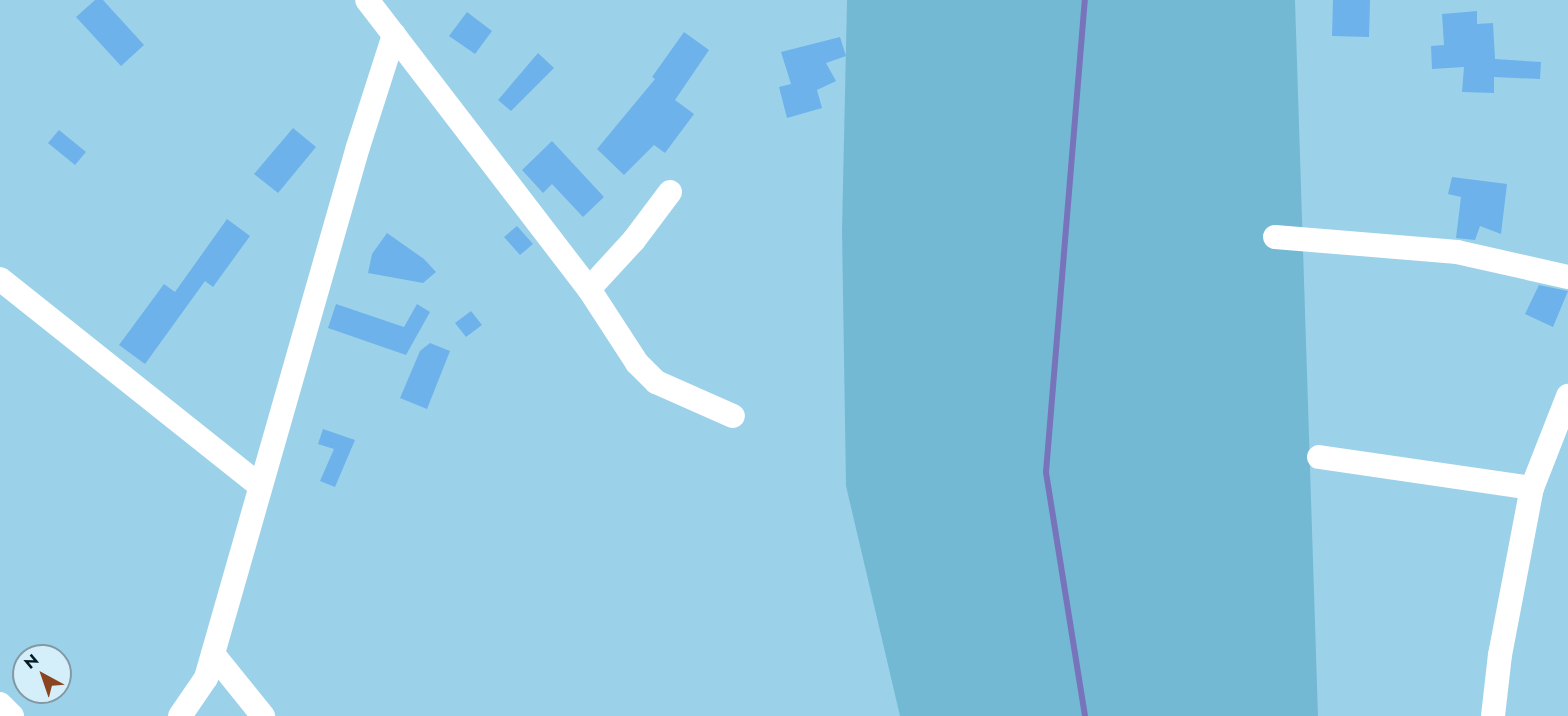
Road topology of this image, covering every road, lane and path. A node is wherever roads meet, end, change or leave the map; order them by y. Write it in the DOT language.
graph roads {
  1 [pos="368,0"];
  2 [pos="394,35"];
  3 [pos="670,192"];
  4 [pos="1275,237"];
  5 [pos="1568,277"];
  6 [pos="0,279"];
  7 [pos="589,289"];
  8 [pos="1568,396"];
  9 [pos="733,416"];
  10 [pos="1319,456"];
  11 [pos="260,485"];
  12 [pos="1532,488"];
  13 [pos="213,654"];
  14 [pos="0,704"];
  15 [pos="12,716"];
  16 [pos="180,716"];
  17 [pos="263,716"];
  18 [pos="1493,716"];
  1 -- 2 [label="street"];
  2 -- 7 [label="street"];
  2 -- 11 [label="street"];
  3 -- 7 [label="street"];
  4 -- 5 [label="street"];
  6 -- 11 [label="street"];
  7 -- 9 [label="street"];
  8 -- 12 [label="street"];
  10 -- 12 [label="street"];
  11 -- 13 [label="street"];
  12 -- 18 [label="street"];
  13 -- 16 [label="street"];
  13 -- 17 [label="street"];
  14 -- 15 [label="street"];
}
